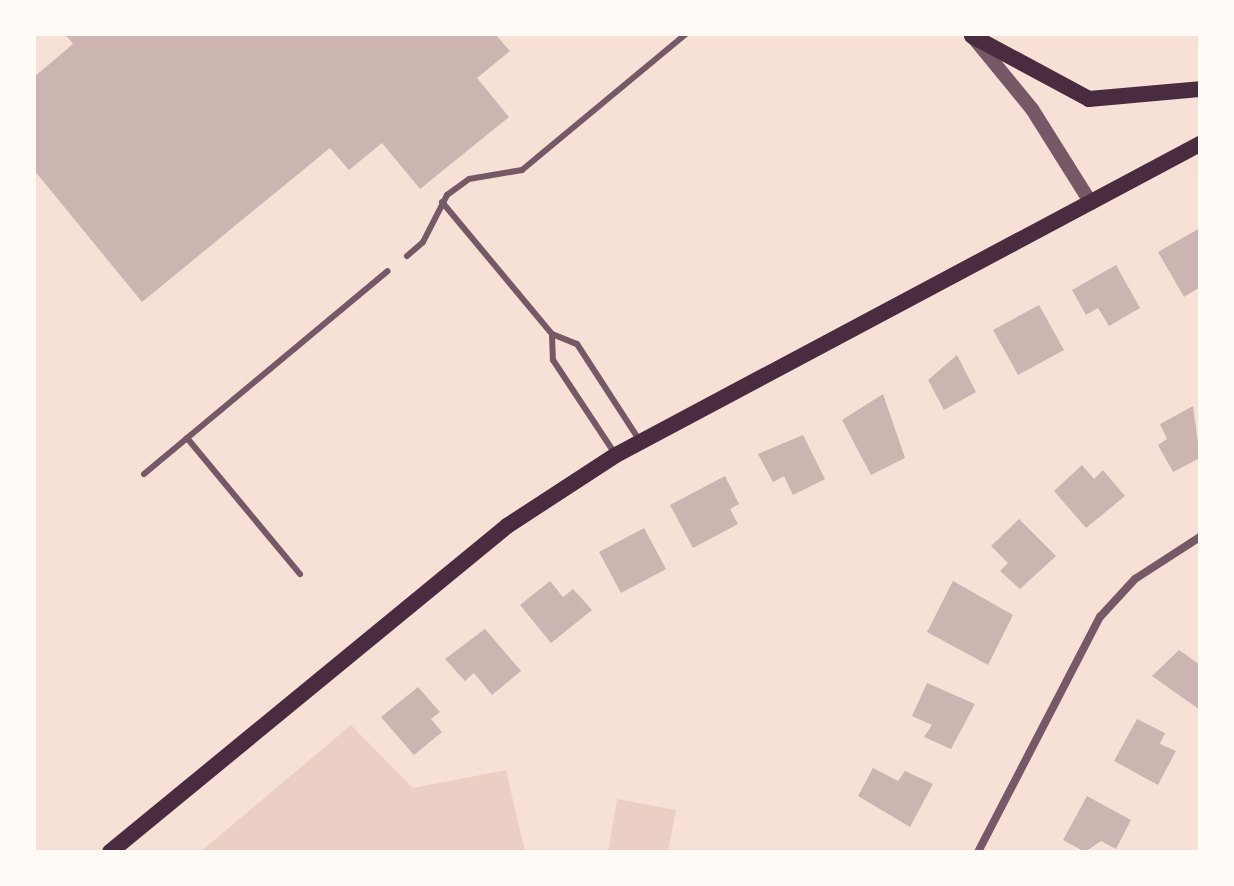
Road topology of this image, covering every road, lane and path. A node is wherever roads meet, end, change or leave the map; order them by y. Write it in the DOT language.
graph roads {
  1 [pos="686,34"];
  2 [pos="971,35"];
  3 [pos="1200,89"];
  4 [pos="1200,144"];
  5 [pos="442,202"];
  6 [pos="1091,203"];
  7 [pos="407,256"];
  8 [pos="388,271"];
  9 [pos="552,334"];
  10 [pos="187,438"];
  11 [pos="640,441"];
  12 [pos="616,455"];
  13 [pos="144,474"];
  14 [pos="1200,537"];
  15 [pos="300,574"];
  16 [pos="110,852"];
  17 [pos="978,852"];
  1 -- 5 [label="lane"];
  2 -- 3 [label="main road"];
  2 -- 6 [label="street"];
  4 -- 6 [label="main road"];
  5 -- 7 [label="lane"];
  5 -- 9 [label="lane"];
  6 -- 11 [label="main road"];
  8 -- 10 [label="lane"];
  9 -- 11 [label="lane"];
  9 -- 12 [label="lane"];
  10 -- 13 [label="lane"];
  10 -- 15 [label="lane"];
  11 -- 12 [label="main road"];
  12 -- 16 [label="main road"];
  14 -- 17 [label="street"];
}
